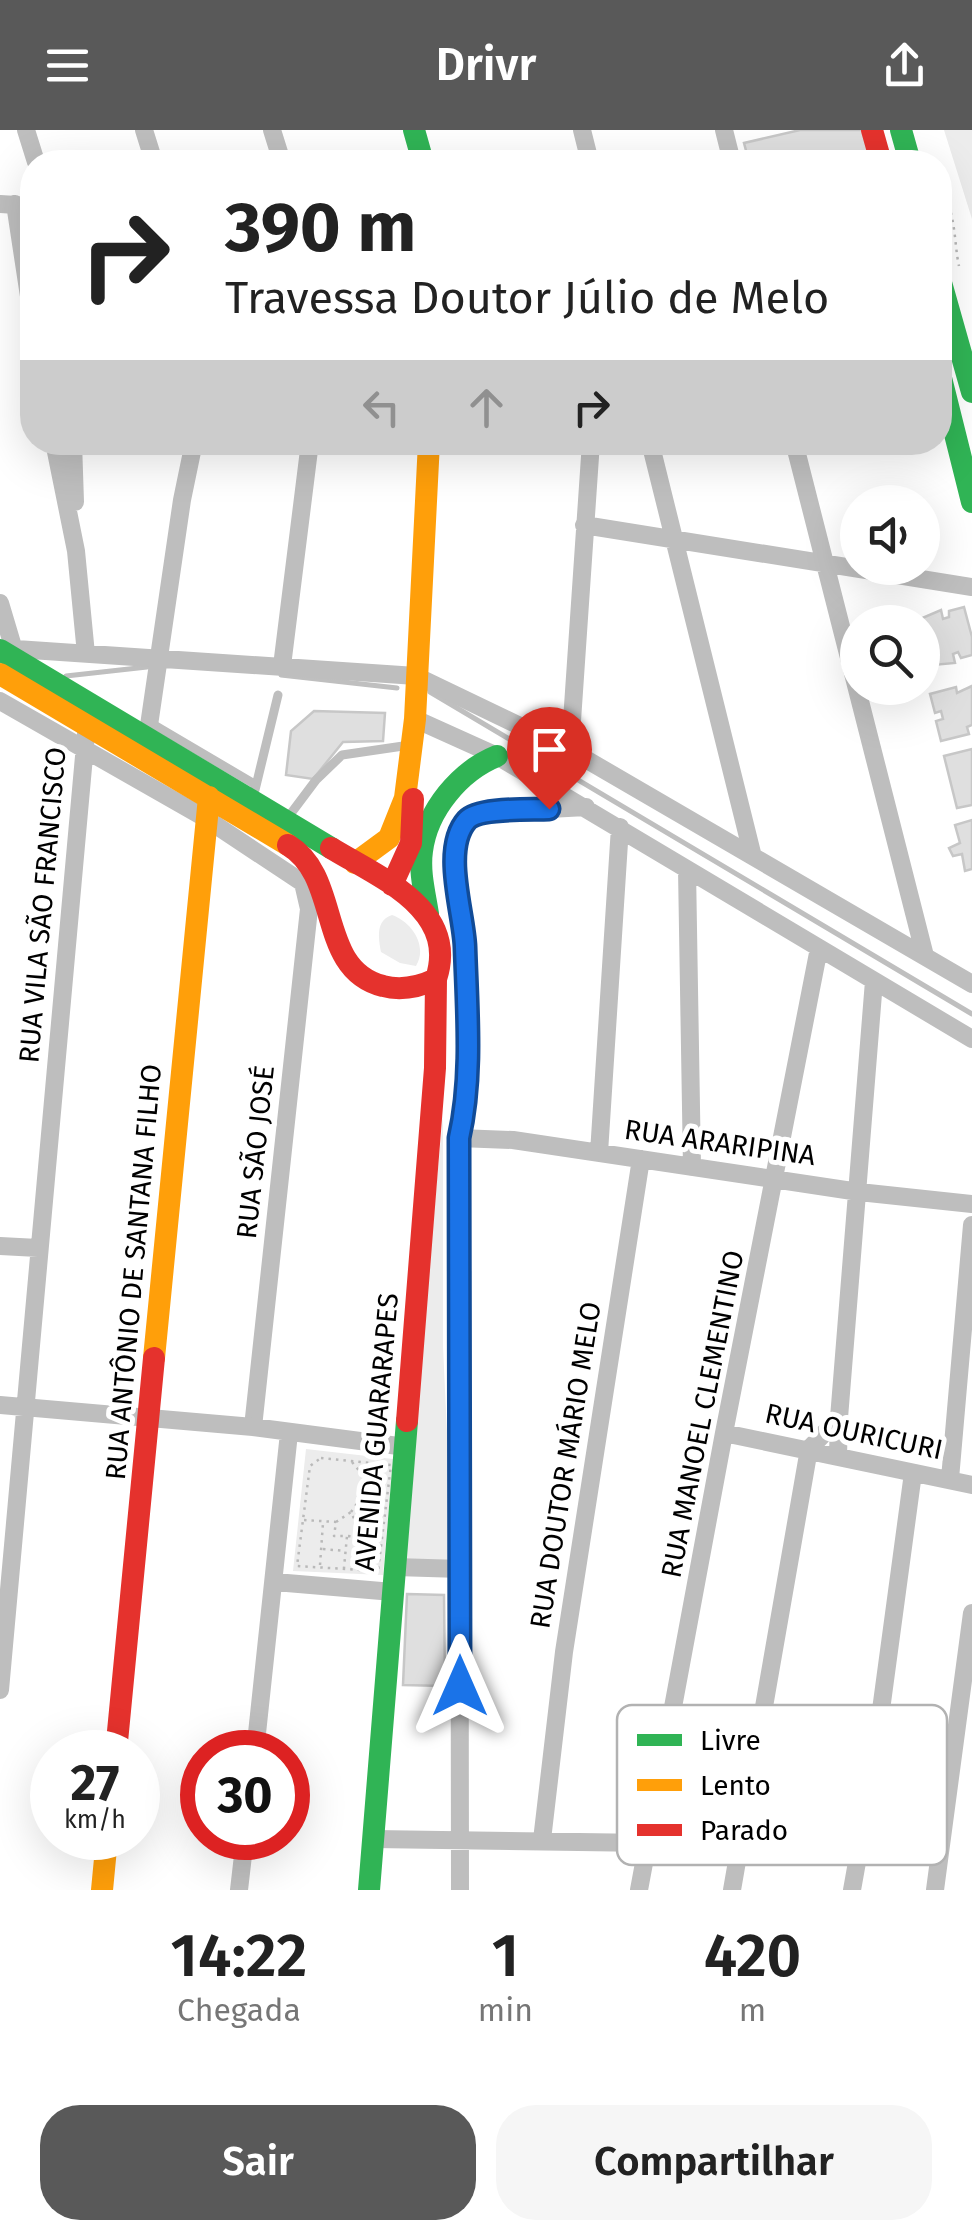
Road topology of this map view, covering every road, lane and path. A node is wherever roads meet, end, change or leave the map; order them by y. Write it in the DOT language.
graph roads {
  1 [pos="16,205"];
  2 [pos="20,233"];
  3 [pos="952,332"];
  4 [pos="972,392"];
  5 [pos="952,422"];
  6 [pos="57,455"];
  7 [pos="73,455"];
  8 [pos="185,455"];
  9 [pos="191,455"];
  10 [pos="308,455"];
  11 [pos="428,455"];
  12 [pos="590,455"];
  13 [pos="653,455"];
  14 [pos="797,455"];
  15 [pos="182,500"];
  16 [pos="972,502"];
  17 [pos="584,525"];
  18 [pos="676,540"];
  19 [pos="76,551"];
  20 [pos="825,562"];
  21 [pos="972,587"];
  22 [pos="0,603"];
  23 [pos="86,654"];
  24 [pos="159,656"];
  25 [pos="8,658"];
  26 [pos="282,666"];
  27 [pos="416,676"];
  28 [pos="278,695"];
  29 [pos="0,701"];
  30 [pos="416,718"];
  31 [pos="87,723"];
  32 [pos="148,731"];
  33 [pos="84,748"];
  34 [pos="412,750"];
  35 [pos="570,750"];
  36 [pos="498,756"];
  37 [pos="253,794"];
  38 [pos="207,807"];
  39 [pos="586,808"];
  40 [pos="285,822"];
  41 [pos="620,828"];
  42 [pos="752,853"];
  43 [pos="355,863"];
  44 [pos="687,869"];
  45 [pos="309,877"];
  46 [pos="392,885"];
  47 [pos="428,914"];
  48 [pos="820,948"];
  49 [pos="925,956"];
  50 [pos="436,978"];
  51 [pos="874,981"];
  52 [pos="972,984"];
  53 [pos="972,1040"];
  54 [pos="435,1068"];
  55 [pos="459,1138"];
  56 [pos="599,1153"];
  57 [pos="642,1159"];
  58 [pos="692,1167"];
  59 [pos="777,1177"];
  60 [pos="859,1192"];
  61 [pos="972,1204"];
  62 [pos="972,1225"];
  63 [pos="0,1246"];
  64 [pos="38,1248"];
  65 [pos="0,1406"];
  66 [pos="23,1408"];
  67 [pos="839,1418"];
  68 [pos="150,1419"];
  69 [pos="253,1427"];
  70 [pos="289,1432"];
  71 [pos="724,1433"];
  72 [pos="406,1447"];
  73 [pos="809,1448"];
  74 [pos="838,1456"];
  75 [pos="349,1460"];
  76 [pos="913,1473"];
  77 [pos="950,1479"];
  78 [pos="972,1485"];
  79 [pos="364,1492"];
  80 [pos="387,1494"];
  81 [pos="350,1512"];
  82 [pos="303,1520"];
  83 [pos="324,1522"];
  84 [pos="336,1522"];
  85 [pos="347,1536"];
  86 [pos="361,1536"];
  87 [pos="382,1538"];
  88 [pos="321,1550"];
  89 [pos="346,1551"];
  90 [pos="320,1568"];
  91 [pos="387,1569"];
  92 [pos="460,1569"];
  93 [pos="344,1570"];
  94 [pos="275,1582"];
  95 [pos="393,1592"];
  96 [pos="972,1613"];
  97 [pos="0,1690"];
  98 [pos="674,1705"];
  99 [pos="763,1705"];
  100 [pos="881,1705"];
  101 [pos="118,1730"];
  102 [pos="258,1730"];
  103 [pos="947,1798"];
  104 [pos="374,1839"];
  105 [pos="542,1840"];
  106 [pos="458,1842"];
  107 [pos="617,1842"];
  108 [pos="105,1860"];
  109 [pos="242,1860"];
  110 [pos="644,1865"];
  111 [pos="736,1865"];
  112 [pos="857,1865"];
  113 [pos="938,1865"];
  114 [pos="102,1890"];
  115 [pos="239,1890"];
  116 [pos="369,1890"];
  117 [pos="460,1890"];
  118 [pos="640,1890"];
  119 [pos="732,1890"];
  120 [pos="852,1890"];
  121 [pos="935,1890"];
  1 -- 2 [label="street"];
  3 -- 4 [label="main road"];
  5 -- 16 [label="main road"];
  6 -- 19 [label="street"];
  7 -- 19 [label="street"];
  8 -- 15 [label="street"];
  9 -- 15 [label="street"];
  10 -- 26 [label="street"];
  11 -- 27 [label="main road"];
  12 -- 17 [label="street"];
  13 -- 18 [label="street"];
  14 -- 20 [label="street"];
  15 -- 24 [label="street"];
  17 -- 18 [label="street"];
  17 -- 35 [label="street"];
  18 -- 20 [label="street"];
  18 -- 42 [label="street"];
  19 -- 23 [label="street"];
  20 -- 21 [label="street"];
  20 -- 49 [label="street"];
  22 -- 25 [label="street"];
  23 -- 24 [label="street"];
  23 -- 25 [label="street"];
  24 -- 26 [label="street"];
  24 -- 32 [label="street"];
  25 -- 31 [label="main road"];
  25 -- 32 [label="main road"];
  26 -- 27 [label="street"];
  27 -- 30 [label="main road"];
  27 -- 35 [label="street"];
  28 -- 37 [label="lane"];
  29 -- 33 [label="street"];
  30 -- 34 [label="main road"];
  30 -- 36 [label="street"];
  31 -- 33 [label="street, RUA VILA SÃO FRANCISCO"];
  31 -- 38 [label="main road"];
  32 -- 37 [label="main road"];
  33 -- 38 [label="street"];
  33 -- 64 [label="street, RUA VILA SÃO FRANCISCO"];
  34 -- 40 [label="lane"];
  34 -- 43 [label="main road"];
  34 -- 46 [label="main road"];
  35 -- 42 [label="street"];
  36 -- 39 [label="street"];
  36 -- 47 [label="main road, AVENIDA GUARARAPES"];
  37 -- 40 [label="main road"];
  38 -- 45 [label="main road"];
  38 -- 68 [label="main road, RUA ANTÔNIO DE SANTANA FILHO"];
  39 -- 41 [label="street"];
  39 -- 55 [label="street"];
  40 -- 43 [label="main road"];
  41 -- 44 [label="street"];
  41 -- 56 [label="street"];
  42 -- 49 [label="street"];
  43 -- 46 [label="main road"];
  44 -- 48 [label="street"];
  44 -- 58 [label="street"];
  45 -- 50 [label="main road"];
  45 -- 69 [label="street, RUA SÃO JOSÉ"];
  46 -- 47 [label="main road"];
  47 -- 50 [label="main road, AVENIDA GUARARAPES"];
  48 -- 51 [label="street"];
  48 -- 59 [label="street, RUA MANOEL CLEMENTINO"];
  49 -- 52 [label="street"];
  50 -- 54 [label="main road, AVENIDA GUARARAPES"];
  51 -- 53 [label="street"];
  51 -- 60 [label="street"];
  54 -- 55 [label="street"];
  54 -- 72 [label="main road, AVENIDA GUARARAPES"];
  55 -- 56 [label="street, RUA ARARIPINA"];
  55 -- 92 [label="street"];
  56 -- 57 [label="street, RUA ARARIPINA"];
  57 -- 58 [label="street, RUA ARARIPINA"];
  57 -- 105 [label="street, RUA DOUTOR MÁRIO MELO"];
  58 -- 59 [label="street, RUA ARARIPINA"];
  59 -- 60 [label="street, RUA ARARIPINA"];
  59 -- 71 [label="street, RUA MANOEL CLEMENTINO"];
  60 -- 61 [label="street, RUA ARARIPINA"];
  60 -- 67 [label="street"];
  62 -- 77 [label="street"];
  63 -- 64 [label="street"];
  64 -- 66 [label="street, RUA VILA SÃO FRANCISCO"];
  65 -- 66 [label="street"];
  66 -- 68 [label="street"];
  66 -- 97 [label="street, RUA VILA SÃO FRANCISCO"];
  67 -- 73 [label="street"];
  67 -- 74 [label="street"];
  68 -- 69 [label="street"];
  68 -- 101 [label="main road, RUA ANTÔNIO DE SANTANA FILHO"];
  69 -- 70 [label="street"];
  70 -- 72 [label="street"];
  70 -- 94 [label="street"];
  71 -- 73 [label="street, RUA OURICURI"];
  71 -- 98 [label="street, RUA MANOEL CLEMENTINO"];
  72 -- 91 [label="main road, AVENIDA GUARARAPES"];
  73 -- 74 [label="street, RUA OURICURI"];
  73 -- 99 [label="street"];
  74 -- 76 [label="street, RUA OURICURI"];
  75 -- 79 [label="path"];
  75 -- 80 [label="path"];
  75 -- 82 [label="path"];
  76 -- 77 [label="street, RUA OURICURI"];
  76 -- 100 [label="street"];
  77 -- 78 [label="street, RUA OURICURI"];
  79 -- 80 [label="path"];
  79 -- 81 [label="path"];
  80 -- 87 [label="path"];
  81 -- 84 [label="path"];
  81 -- 86 [label="path"];
  82 -- 83 [label="path"];
  82 -- 90 [label="path"];
  83 -- 84 [label="path"];
  83 -- 88 [label="path"];
  84 -- 85 [label="path"];
  85 -- 86 [label="path"];
  85 -- 89 [label="path"];
  86 -- 87 [label="path"];
  86 -- 91 [label="path"];
  87 -- 91 [label="path"];
  88 -- 89 [label="path"];
  88 -- 90 [label="path"];
  89 -- 93 [label="path"];
  90 -- 93 [label="path"];
  91 -- 92 [label="street"];
  91 -- 93 [label="path"];
  91 -- 95 [label="main road, AVENIDA GUARARAPES"];
  92 -- 106 [label="street"];
  94 -- 95 [label="street"];
  94 -- 102 [label="street"];
  95 -- 104 [label="main road, AVENIDA GUARARAPES"];
  96 -- 103 [label="street"];
  104 -- 106 [label="street"];
  104 -- 116 [label="main road, AVENIDA GUARARAPES"];
  105 -- 106 [label="street"];
  105 -- 107 [label="street"];
  106 -- 117 [label="street"];
  108 -- 114 [label="main road"];
  109 -- 115 [label="street"];
  110 -- 118 [label="street, RUA MANOEL CLEMENTINO"];
  111 -- 119 [label="street"];
  112 -- 120 [label="street"];
  113 -- 121 [label="street"];
}
